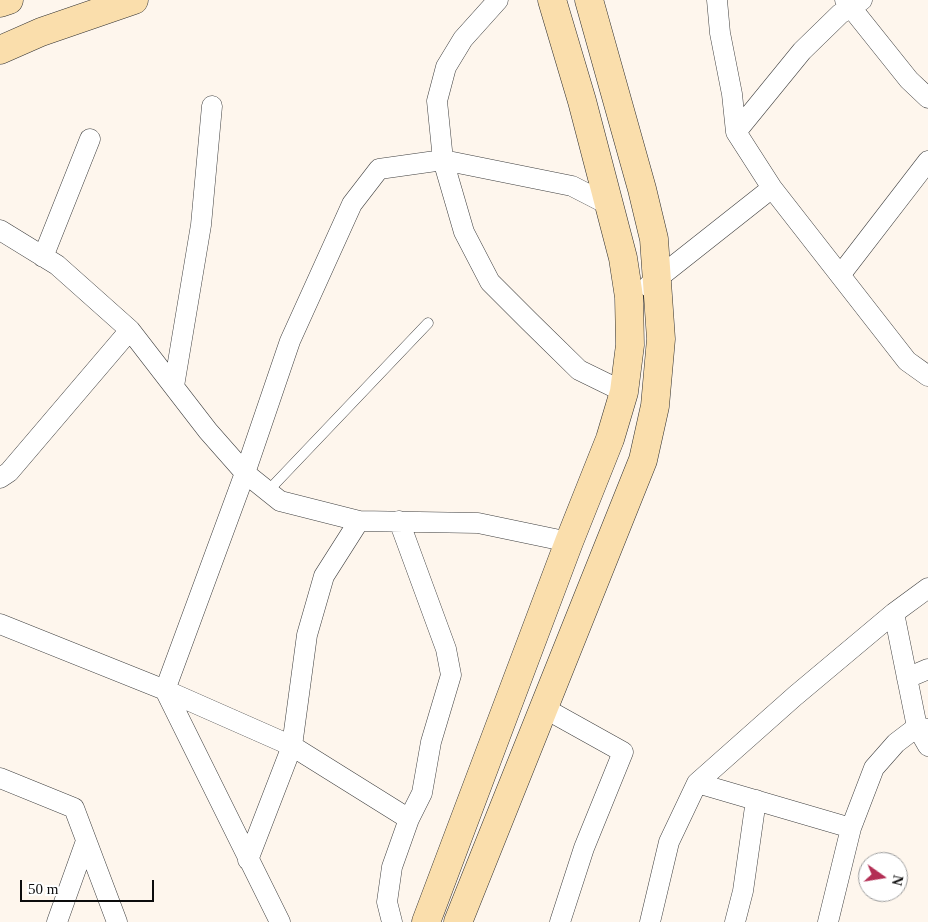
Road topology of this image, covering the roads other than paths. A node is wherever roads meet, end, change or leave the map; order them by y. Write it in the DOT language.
graph roads {
  1 [pos="8,0"];
  2 [pos="134,0"];
  3 [pos="498,0"];
  4 [pos="552,0"];
  5 [pos="589,0"];
  6 [pos="717,0"];
  7 [pos="853,2"];
  8 [pos="0,3"];
  9 [pos="0,50"];
  10 [pos="928,98"];
  11 [pos="212,106"];
  12 [pos="736,132"];
  13 [pos="90,138"];
  14 [pos="443,160"];
  15 [pos="928,162"];
  16 [pos="772,188"];
  17 [pos="609,205"];
  18 [pos="0,230"];
  19 [pos="43,257"];
  20 [pos="841,274"];
  21 [pos="657,281"];
  22 [pos="629,297"];
  23 [pos="428,324"];
  24 [pos="130,330"];
  25 [pos="928,376"];
  26 [pos="174,386"];
  27 [pos="624,392"];
  28 [pos="245,473"];
  29 [pos="0,478"];
  30 [pos="268,491"];
  31 [pos="359,521"];
  32 [pos="399,521"];
  33 [pos="569,542"];
  34 [pos="928,588"];
  35 [pos="894,613"];
  36 [pos="0,625"];
  37 [pos="928,669"];
  38 [pos="907,678"];
  39 [pos="164,690"];
  40 [pos="544,708"];
  41 [pos="923,728"];
  42 [pos="292,746"];
  43 [pos="928,746"];
  44 [pos="0,778"];
  45 [pos="697,783"];
  46 [pos="756,800"];
  47 [pos="409,820"];
  48 [pos="851,828"];
  49 [pos="86,841"];
  50 [pos="248,860"];
  51 [pos="57,922"];
  52 [pos="117,922"];
  53 [pos="280,922"];
  54 [pos="392,922"];
  55 [pos="426,922"];
  56 [pos="458,922"];
  57 [pos="560,922"];
  58 [pos="650,922"];
  59 [pos="735,922"];
  60 [pos="828,922"];
  1 -- 8 [label="main road"];
  2 -- 9 [label="main road"];
  3 -- 14 [label="street"];
  4 -- 17 [label="main road"];
  5 -- 21 [label="main road"];
  6 -- 12 [label="street"];
  7 -- 10 [label="street"];
  7 -- 12 [label="street"];
  11 -- 26 [label="street"];
  12 -- 16 [label="street"];
  13 -- 19 [label="street"];
  14 -- 17 [label="street"];
  14 -- 27 [label="street"];
  14 -- 28 [label="street"];
  15 -- 20 [label="street"];
  16 -- 20 [label="street"];
  16 -- 21 [label="street"];
  17 -- 22 [label="main road"];
  18 -- 19 [label="street"];
  19 -- 24 [label="street"];
  20 -- 25 [label="street"];
  21 -- 22 [label="street"];
  21 -- 40 [label="main road"];
  22 -- 27 [label="main road"];
  23 -- 30 [label="lane"];
  24 -- 26 [label="street"];
  24 -- 29 [label="street"];
  26 -- 28 [label="street"];
  27 -- 33 [label="main road"];
  28 -- 30 [label="street"];
  28 -- 39 [label="street"];
  30 -- 31 [label="street"];
  31 -- 32 [label="street"];
  31 -- 42 [label="street"];
  32 -- 33 [label="street"];
  32 -- 47 [label="street"];
  33 -- 55 [label="main road"];
  34 -- 35 [label="street"];
  35 -- 38 [label="street"];
  35 -- 45 [label="street"];
  36 -- 39 [label="street"];
  37 -- 38 [label="street"];
  38 -- 41 [label="street"];
  39 -- 42 [label="street"];
  39 -- 50 [label="street"];
  40 -- 56 [label="main road"];
  40 -- 57 [label="street"];
  41 -- 43 [label="street"];
  41 -- 48 [label="street"];
  42 -- 47 [label="street"];
  42 -- 50 [label="street"];
  44 -- 49 [label="street"];
  45 -- 46 [label="street"];
  45 -- 58 [label="street"];
  46 -- 48 [label="street"];
  46 -- 59 [label="street"];
  47 -- 54 [label="street"];
  48 -- 60 [label="street"];
  49 -- 51 [label="street"];
  49 -- 52 [label="street"];
  50 -- 53 [label="street"];
}
